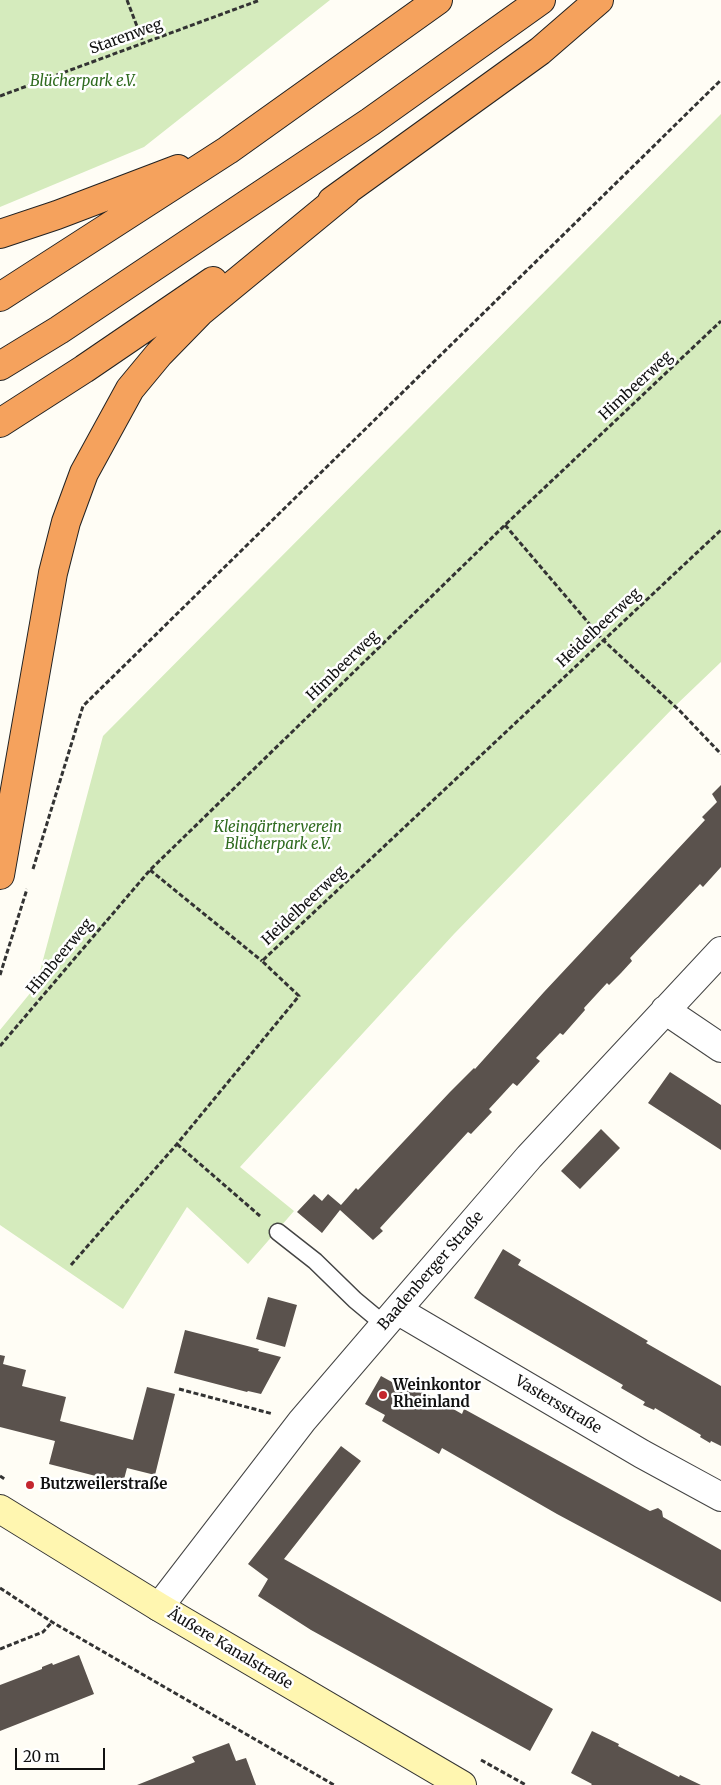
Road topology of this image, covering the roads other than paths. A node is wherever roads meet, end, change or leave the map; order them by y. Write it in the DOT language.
graph roads {
  1 [pos="438,0"];
  2 [pos="541,0"];
  3 [pos="599,0"];
  4 [pos="228,150"];
  5 [pos="346,192"];
  6 [pos="0,234"];
  7 [pos="0,297"];
  8 [pos="0,366"];
  9 [pos="0,423"];
  10 [pos="0,875"];
  11 [pos="721,952"];
  12 [pos="666,1010"];
  13 [pos="721,1048"];
  14 [pos="278,1232"];
  15 [pos="391,1317"];
  16 [pos="721,1497"];
  17 [pos="0,1509"];
  18 [pos="159,1607"];
  19 [pos="462,1785"];
  1 -- 4 [label="highway"];
  2 -- 8 [label="highway"];
  3 -- 5 [label="highway"];
  4 -- 6 [label="highway"];
  4 -- 7 [label="highway"];
  5 -- 9 [label="highway"];
  5 -- 10 [label="highway"];
  11 -- 12 [label="street, Baadenberger Straße"];
  12 -- 13 [label="street"];
  12 -- 15 [label="street, Baadenberger Straße"];
  14 -- 15 [label="lane"];
  15 -- 16 [label="street, Vastersstraße"];
  15 -- 18 [label="street, Baadenberger Straße"];
  17 -- 18 [label="main road, Äußere Kanalstraße"];
  18 -- 19 [label="main road, Äußere Kanalstraße"];
}
